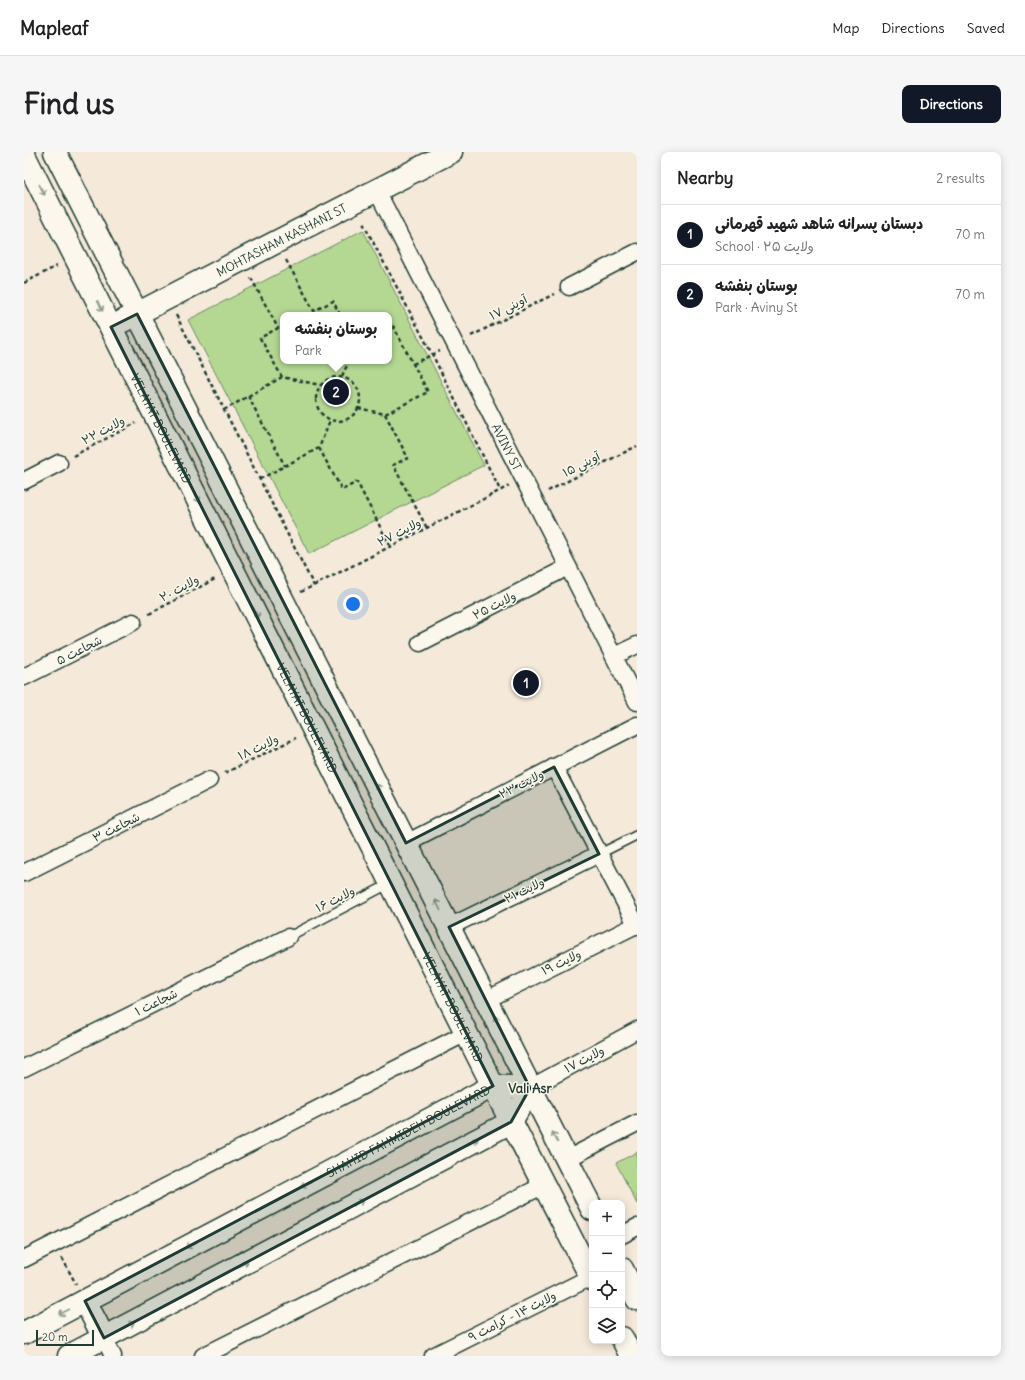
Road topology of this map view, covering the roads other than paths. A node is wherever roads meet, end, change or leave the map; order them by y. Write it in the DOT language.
graph roads {
  1 [pos="55,152"];
  2 [pos="451,152"];
  3 [pos="24,156"];
  4 [pos="376,191"];
  5 [pos="637,252"];
  6 [pos="569,287"];
  7 [pos="137,314"];
  8 [pos="111,327"];
  9 [pos="59,463"];
  10 [pos="24,481"];
  11 [pos="568,567"];
  12 [pos="134,622"];
  13 [pos="420,643"];
  14 [pos="637,645"];
  15 [pos="614,656"];
  16 [pos="24,678"];
  17 [pos="637,702"];
  18 [pos="637,724"];
  19 [pos="554,767"];
  20 [pos="209,780"];
  21 [pos="637,834"];
  22 [pos="406,844"];
  23 [pos="599,854"];
  24 [pos="24,873"];
  25 [pos="392,883"];
  26 [pos="637,925"];
  27 [pos="449,926"];
  28 [pos="288,937"];
  29 [pos="486,1000"];
  30 [pos="637,1030"];
  31 [pos="466,1033"];
  32 [pos="24,1068"];
  33 [pos="493,1086"];
  34 [pos="530,1088"];
  35 [pos="511,1122"];
  36 [pos="637,1123"];
  37 [pos="567,1159"];
  38 [pos="544,1185"];
  39 [pos="589,1203"];
  40 [pos="637,1227"];
  41 [pos="625,1233"];
  42 [pos="24,1259"];
  43 [pos="624,1272"];
  44 [pos="589,1274"];
  45 [pos="589,1279"];
  46 [pos="637,1299"];
  47 [pos="85,1302"];
  48 [pos="24,1333"];
  49 [pos="625,1344"];
  50 [pos="108,1347"];
  51 [pos="69,1356"];
  52 [pos="203,1356"];
  53 [pos="433,1356"];
  54 [pos="631,1356"];
  1 -- 7 [label="street"];
  2 -- 4 [label="street, MOHTASHAM KASHANI ST"];
  3 -- 8 [label="street, VELAYAT BOULEVARD, one-way"];
  4 -- 7 [label="street, MOHTASHAM KASHANI ST"];
  4 -- 11 [label="street, AVINY ST"];
  5 -- 6 [label="street"];
  7 -- 8 [label="street, MOHTASHAM KASHANI ST"];
  22 -- 7 [label="street, one-way"];
  8 -- 25 [label="street, VELAYAT BOULEVARD, one-way"];
  9 -- 10 [label="street"];
  11 -- 13 [label="street, ولایت ۲۵"];
  11 -- 15 [label="street, AVINY ST"];
  12 -- 16 [label="street, شجاعت ۵"];
  14 -- 15 [label="street"];
  15 -- 17 [label="street, AVINY ST"];
  18 -- 19 [label="street, ولایت ۲۳"];
  19 -- 22 [label="street, ولایت ۲۳"];
  19 -- 23 [label="street"];
  20 -- 24 [label="street, شجاعت ۳"];
  21 -- 23 [label="lane"];
  27 -- 22 [label="street, one-way"];
  23 -- 26 [label="street"];
  23 -- 27 [label="street, ولایت ۲۱"];
  25 -- 28 [label="lane, ولایت ۱۶"];
  25 -- 31 [label="street, VELAYAT BOULEVARD"];
  26 -- 29 [label="street, ولایت ۱۹"];
  27 -- 29 [label="street"];
  28 -- 32 [label="street, شجاعت ۱"];
  34 -- 29 [label="street, one-way"];
  30 -- 34 [label="street, ولایت ۱۷"];
  31 -- 33 [label="street, VELAYAT BOULEVARD"];
  31 -- 42 [label="street"];
  33 -- 34 [label="street, SHAHID FAHMIDEH BOULEVARD"];
  33 -- 35 [label="street, VELAYAT BOULEVARD"];
  33 -- 47 [label="street, SHAHID FAHMIDEH BOULEVARD, one-way"];
  34 -- 35 [label="street"];
  37 -- 34 [label="street, one-way"];
  35 -- 38 [label="street, VELAYAT BOULEVARD"];
  50 -- 35 [label="street, one-way"];
  36 -- 37 [label="street"];
  37 -- 39 [label="street"];
  38 -- 44 [label="street, VELAYAT BOULEVARD"];
  38 -- 52 [label="street"];
  40 -- 41 [label="street"];
  43 -- 46 [label="street"];
  45 -- 53 [label="street, ولایت ۱۴ - کرامت ۹"];
  47 -- 48 [label="street, SHAHID FAHMIDEH BOULEVARD, one-way"];
  47 -- 50 [label="street"];
  49 -- 54 [label="street"];
  50 -- 51 [label="street"];
}
